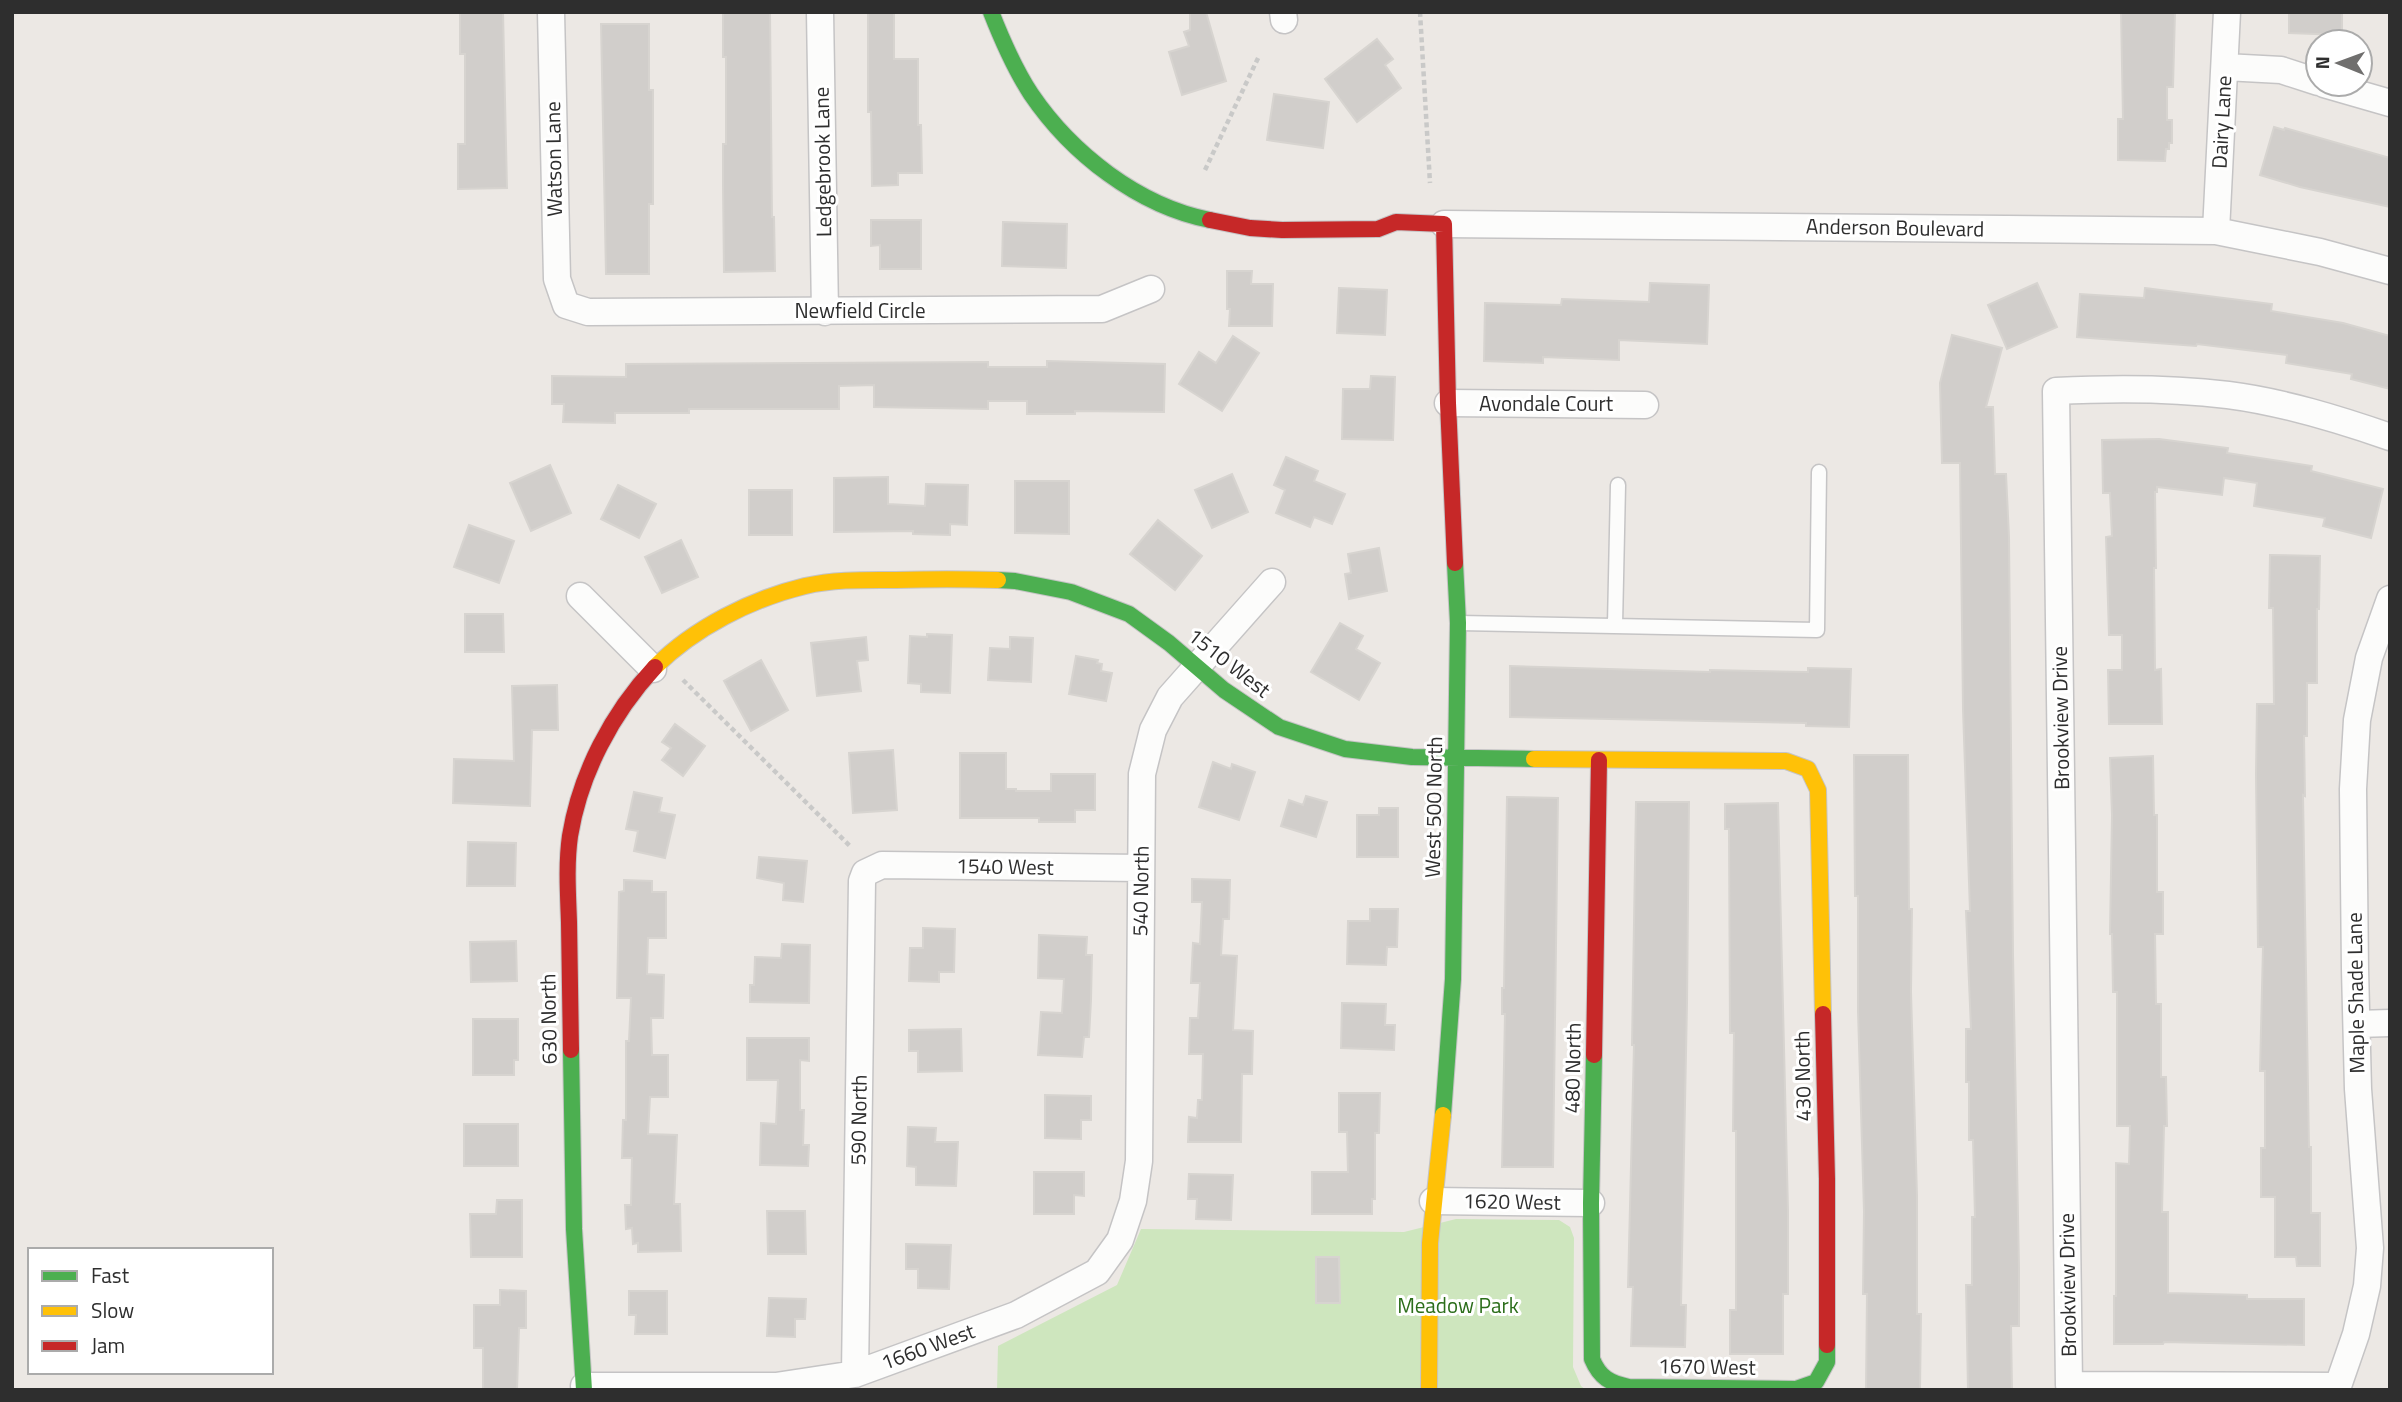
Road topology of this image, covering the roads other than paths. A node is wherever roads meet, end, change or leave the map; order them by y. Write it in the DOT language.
graph roads {
  1 [pos="551,12"];
  2 [pos="820,12"];
  3 [pos="991,12"];
  4 [pos="2227,12"];
  5 [pos="2225,67"];
  6 [pos="2304,77"];
  7 [pos="2373,98"];
  8 [pos="2390,103"];
  9 [pos="1375,207"];
  10 [pos="1396,222"];
  11 [pos="1444,224"];
  12 [pos="2216,231"];
  13 [pos="2390,271"];
  14 [pos="1150,289"];
  15 [pos="566,304"];
  16 [pos="825,312"];
  17 [pos="1448,403"];
  18 [pos="1644,405"];
  19 [pos="2390,437"];
  20 [pos="1819,472"];
  21 [pos="1618,485"];
  22 [pos="1272,582"];
  23 [pos="580,596"];
  24 [pos="2390,599"];
  25 [pos="1458,623"];
  26 [pos="1615,625"];
  27 [pos="1198,668"];
  28 [pos="653,669"];
  29 [pos="1455,758"];
  30 [pos="1599,760"];
  31 [pos="1808,769"];
  32 [pos="1142,868"];
  33 [pos="870,869"];
  34 [pos="2390,1023"];
  35 [pos="2357,1024"];
  36 [pos="1433,1200"];
  37 [pos="1591,1203"];
  38 [pos="1120,1240"];
  39 [pos="855,1374"];
  40 [pos="1598,1376"];
  41 [pos="1816,1382"];
  42 [pos="2338,1387"];
  43 [pos="584,1388"];
  44 [pos="1429,1390"];
  1 -- 15 [label="street, Watson Lane"];
  2 -- 16 [label="street, Ledgebrook Lane"];
  3 -- 10 [label="street, Anderson Boulevard"];
  4 -- 5 [label="street, Dairy Lane"];
  5 -- 6 [label="street"];
  5 -- 12 [label="street, Dairy Lane"];
  7 -- 8 [label="street"];
  9 -- 10 [label="street"];
  10 -- 11 [label="street, Anderson Boulevard"];
  11 -- 12 [label="street, Anderson Boulevard"];
  11 -- 17 [label="street, West 500 North"];
  12 -- 13 [label="street, Anderson Boulevard"];
  14 -- 16 [label="street, Newfield Circle"];
  15 -- 16 [label="street, Newfield Circle"];
  17 -- 18 [label="street, Avondale Court"];
  17 -- 25 [label="street, West 500 North"];
  19 -- 42 [label="street, Brookview Drive"];
  20 -- 26 [label="lane"];
  21 -- 26 [label="lane"];
  22 -- 27 [label="street, 540 North"];
  23 -- 28 [label="street"];
  24 -- 35 [label="street, Maple Shade Lane"];
  25 -- 26 [label="lane"];
  25 -- 29 [label="street, West 500 North"];
  27 -- 28 [label="street, 1510 West"];
  27 -- 29 [label="street, 1510 West"];
  27 -- 32 [label="street, 540 North"];
  28 -- 43 [label="street, 630 North"];
  29 -- 30 [label="street, 1510 West"];
  29 -- 36 [label="street, West 500 North"];
  30 -- 31 [label="street, 1510 West"];
  30 -- 37 [label="street, 480 North"];
  31 -- 41 [label="street, 430 North"];
  32 -- 33 [label="street, 1540 West"];
  32 -- 38 [label="street, 540 North"];
  33 -- 39 [label="street, 590 North"];
  34 -- 35 [label="street"];
  35 -- 42 [label="street, Maple Shade Lane"];
  36 -- 37 [label="street, 1620 West"];
  36 -- 44 [label="street, West 500 North"];
  37 -- 40 [label="street, 480 North"];
  38 -- 39 [label="street, 1660 West"];
  39 -- 43 [label="street, 1660 West"];
  40 -- 41 [label="street, 1670 West"];
}
